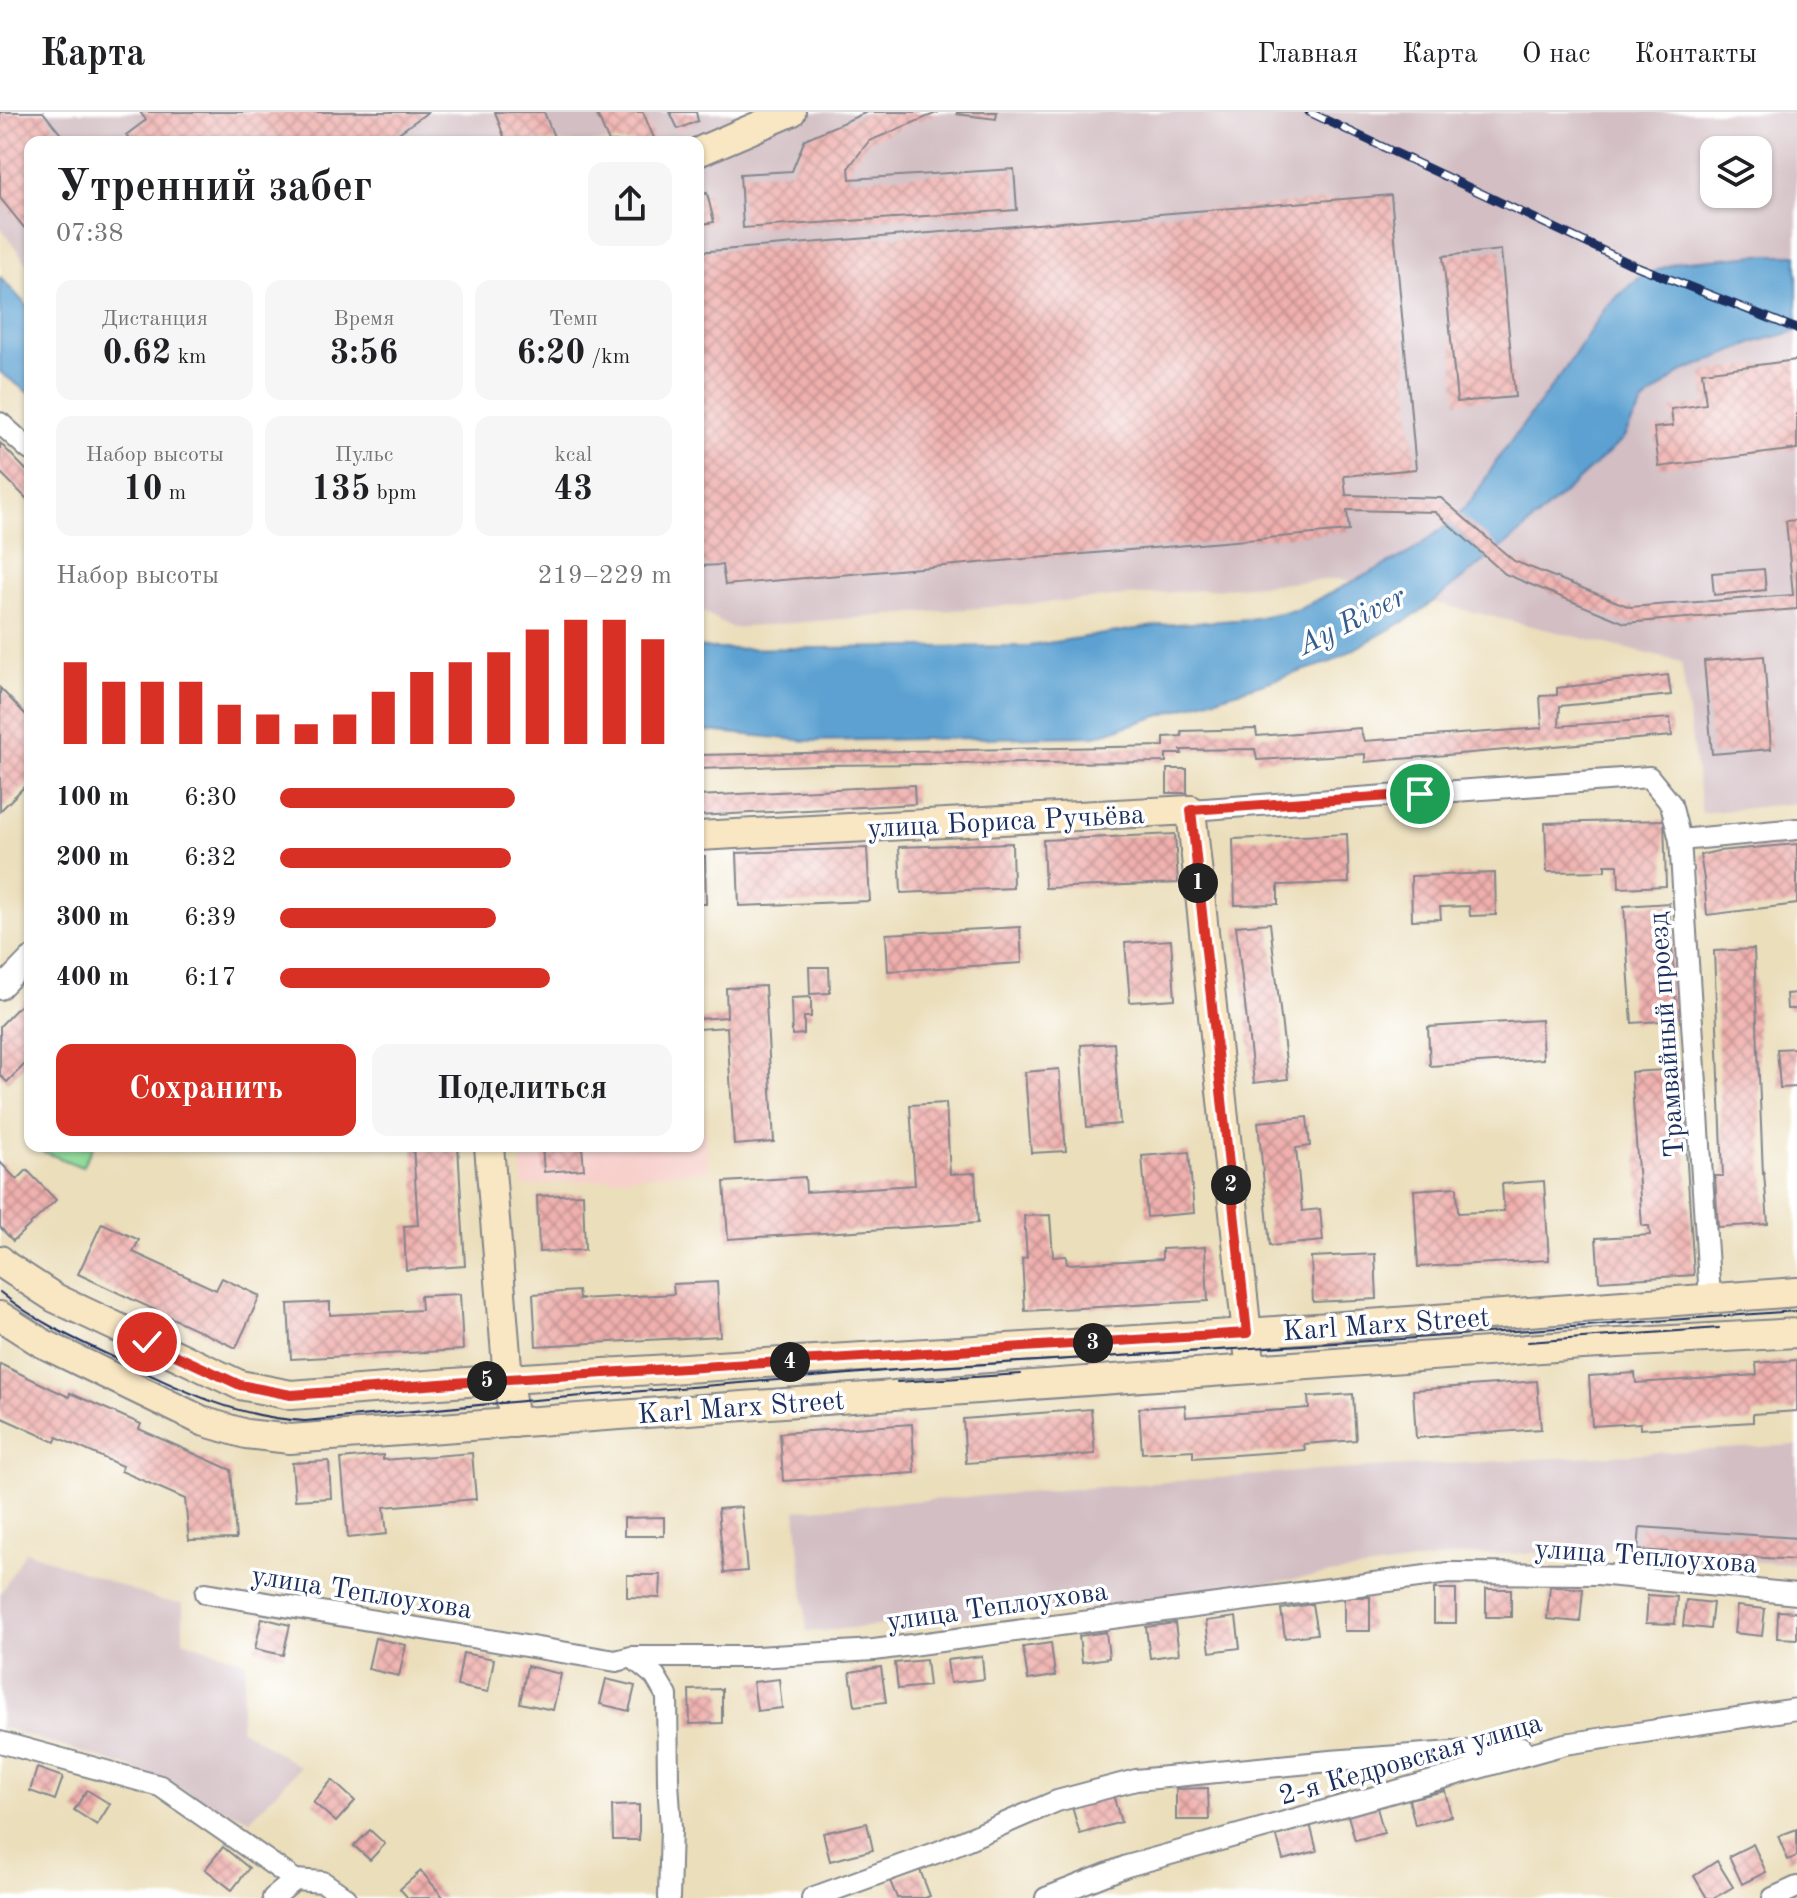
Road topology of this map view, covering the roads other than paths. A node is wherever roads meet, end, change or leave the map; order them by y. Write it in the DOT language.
graph roads {
  1 [pos="791,112"];
  2 [pos="704,149"];
  3 [pos="0,423"];
  4 [pos="24,445"];
  5 [pos="1649,777"];
  6 [pos="1191,810"];
  7 [pos="1797,829"];
  8 [pos="704,836"];
  9 [pos="1680,840"];
  10 [pos="24,964"];
  11 [pos="0,989"];
  12 [pos="489,1152"];
  13 [pos="0,1260"];
  14 [pos="1797,1292"];
  15 [pos="1710,1298"];
  16 [pos="0,1316"];
  17 [pos="1247,1333"];
  18 [pos="1797,1333"];
  19 [pos="1252,1369"];
  20 [pos="508,1379"];
  21 [pos="514,1423"];
  22 [pos="206,1593"];
  23 [pos="1797,1594"];
  24 [pos="632,1657"];
  25 [pos="1797,1709"];
  26 [pos="0,1742"];
  27 [pos="1565,1744"];
  28 [pos="295,1880"];
  29 [pos="1797,1887"];
  30 [pos="273,1898"];
  31 [pos="346,1898"];
  32 [pos="669,1898"];
  33 [pos="812,1898"];
  34 [pos="1046,1898"];
  35 [pos="1773,1898"];
  1 -- 2 [label="main road"];
  3 -- 4 [label="street"];
  5 -- 6 [label="street, улица Бориса Ручьёва"];
  5 -- 9 [label="street, Трамвайный проезд"];
  6 -- 8 [label="main road, улица Бориса Ручьёва"];
  6 -- 17 [label="main road"];
  7 -- 9 [label="street"];
  9 -- 15 [label="street, Трамвайный проезд"];
  10 -- 11 [label="street"];
  12 -- 20 [label="main road"];
  13 -- 20 [label="main road, Karl Marx Street"];
  14 -- 15 [label="main road, Karl Marx Street"];
  15 -- 17 [label="main road, Karl Marx Street"];
  16 -- 21 [label="main road, Karl Marx Street"];
  17 -- 19 [label="main road"];
  17 -- 20 [label="main road, Karl Marx Street"];
  18 -- 19 [label="main road, Karl Marx Street"];
  19 -- 21 [label="main road, Karl Marx Street"];
  20 -- 21 [label="main road"];
  22 -- 24 [label="street, улица Теплоухова"];
  23 -- 24 [label="street, улица Теплоухова"];
  24 -- 32 [label="street"];
  25 -- 27 [label="street, 2-я Кедровская улица"];
  26 -- 28 [label="street"];
  27 -- 33 [label="street"];
  27 -- 34 [label="street, 2-я Кедровская улица"];
  28 -- 30 [label="street"];
  28 -- 31 [label="street"];
  29 -- 35 [label="street"];
}
